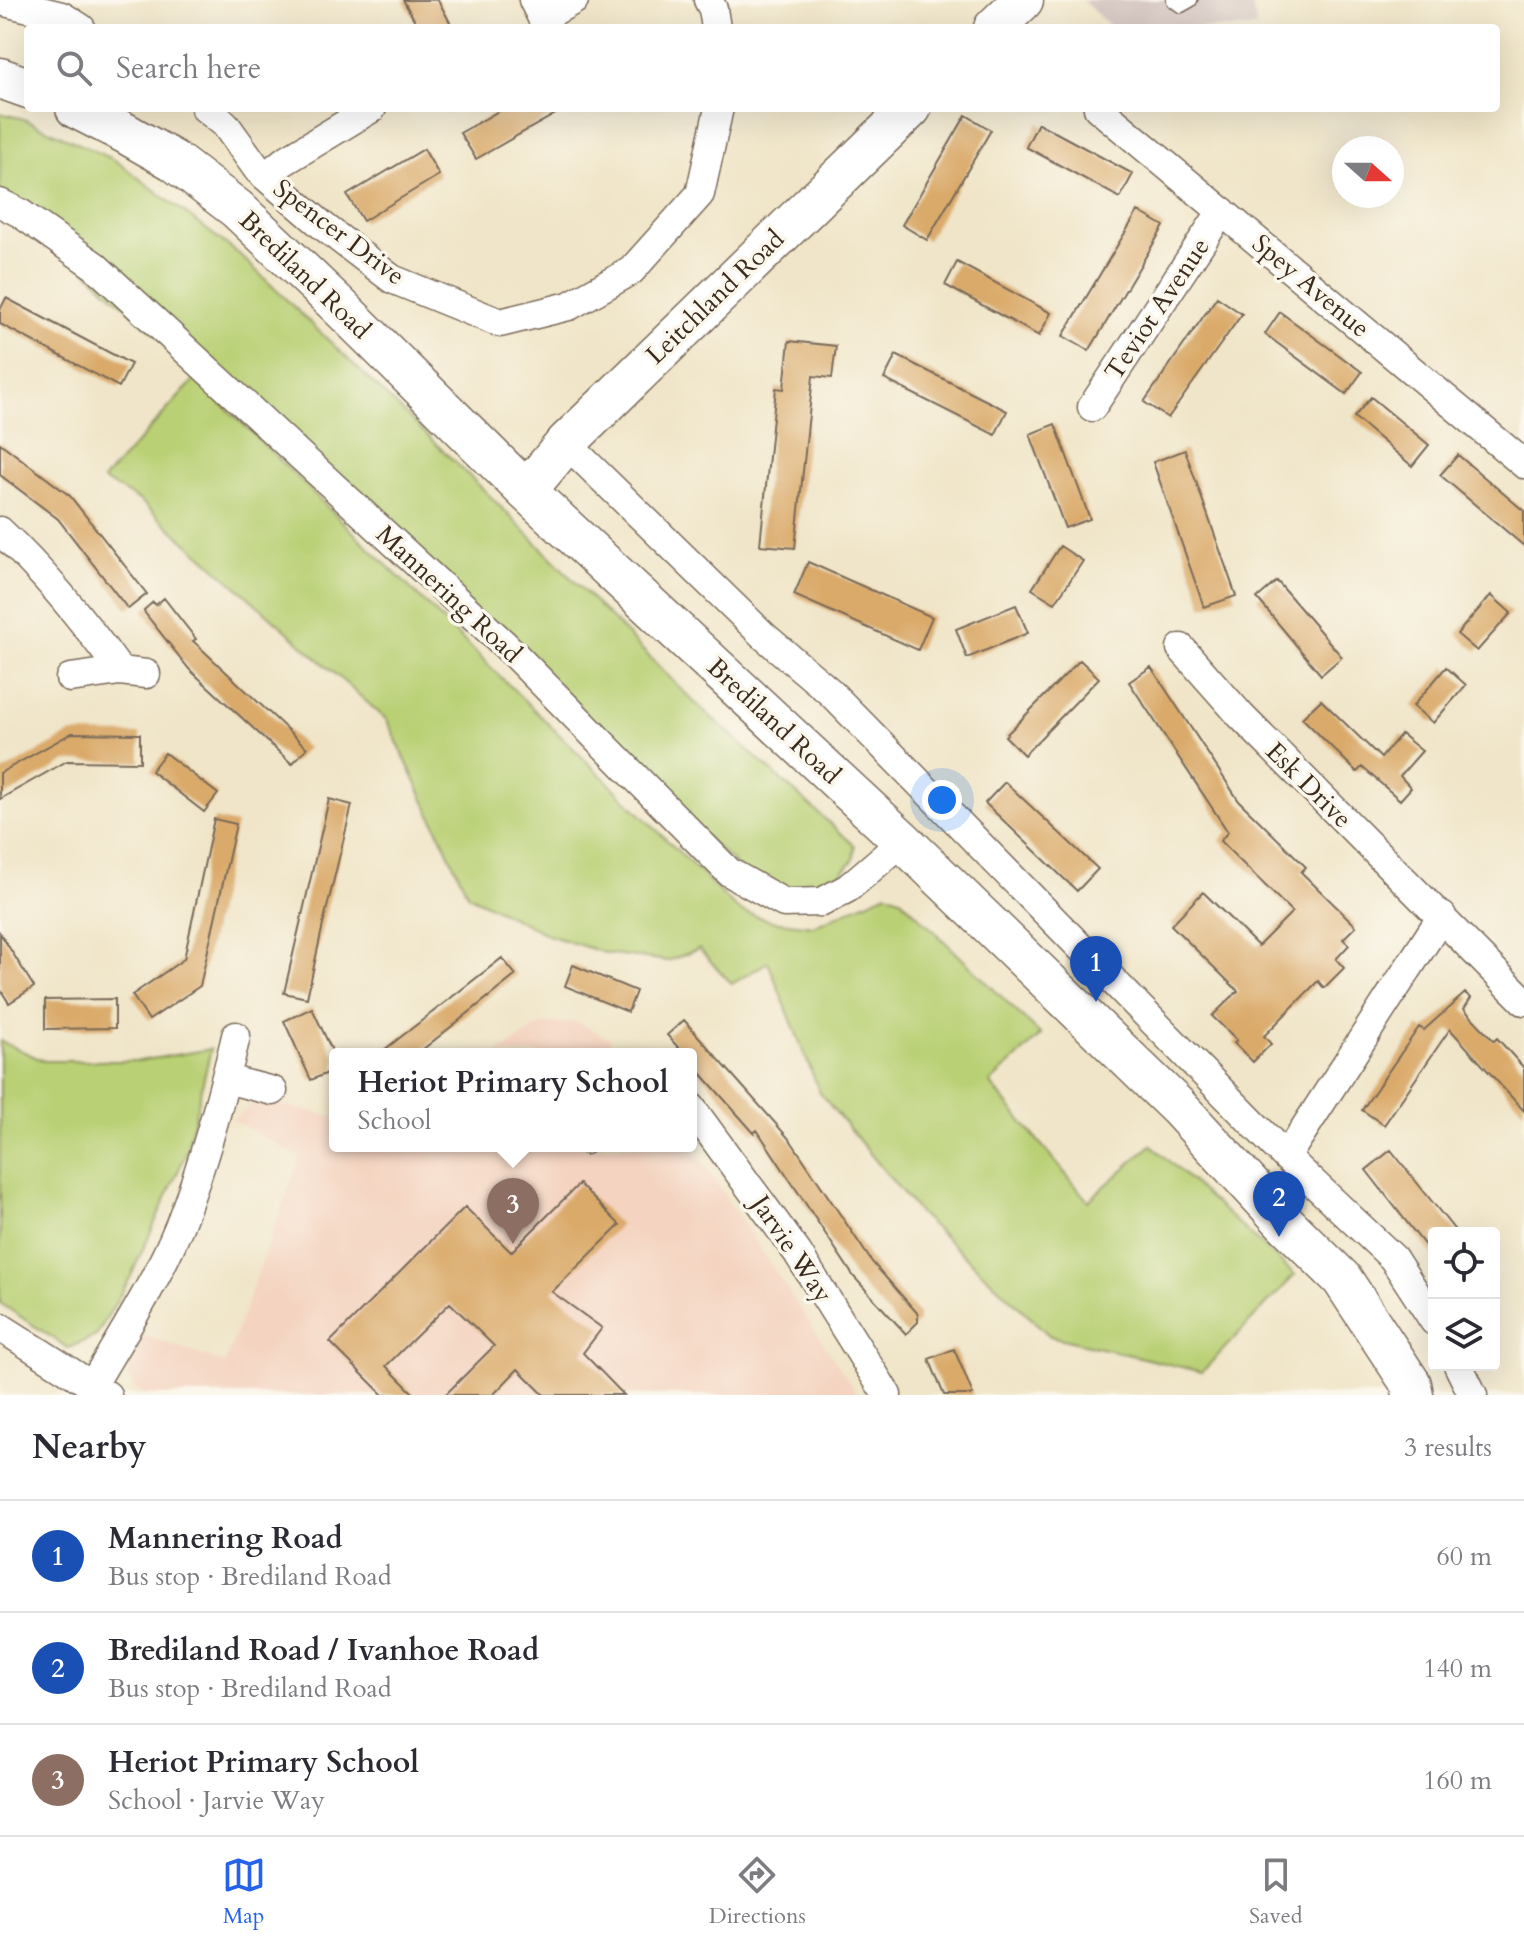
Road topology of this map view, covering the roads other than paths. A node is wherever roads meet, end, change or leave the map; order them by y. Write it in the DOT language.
graph roads {
  1 [pos="533,0"];
  2 [pos="574,0"];
  3 [pos="708,0"];
  4 [pos="1174,0"];
  5 [pos="1190,0"];
  6 [pos="0,1"];
  7 [pos="75,24"];
  8 [pos="715,24"];
  9 [pos="0,78"];
  10 [pos="24,87"];
  11 [pos="84,112"];
  12 [pos="210,112"];
  13 [pos="365,112"];
  14 [pos="718,112"];
  15 [pos="907,112"];
  16 [pos="1103,112"];
  17 [pos="266,176"];
  18 [pos="0,203"];
  19 [pos="1222,211"];
  20 [pos="1092,407"];
  21 [pos="566,443"];
  22 [pos="1524,464"];
  23 [pos="526,491"];
  24 [pos="0,531"];
  25 [pos="1181,648"];
  26 [pos="70,678"];
  27 [pos="903,841"];
  28 [pos="1442,916"];
  29 [pos="1524,1001"];
  30 [pos="236,1036"];
  31 [pos="226,1079"];
  32 [pos="273,1091"];
  33 [pos="697,1115"];
  34 [pos="1286,1157"];
  35 [pos="1428,1312"];
  36 [pos="2,1336"];
  37 [pos="1461,1371"];
  38 [pos="100,1390"];
  39 [pos="1411,1394"];
  40 [pos="887,1395"];
  41 [pos="1473,1395"];
  1 -- 2 [label="street"];
  3 -- 8 [label="street"];
  4 -- 5 [label="lane"];
  6 -- 7 [label="street"];
  9 -- 10 [label="street"];
  11 -- 23 [label="street, Brediland Road"];
  12 -- 17 [label="street, Spencer Drive"];
  13 -- 17 [label="street"];
  14 -- 17 [label="street, Spencer Drive"];
  15 -- 21 [label="street, Leitchland Road"];
  16 -- 19 [label="street, Spey Avenue"];
  18 -- 27 [label="street, Mannering Road"];
  19 -- 20 [label="street, Teviot Avenue"];
  19 -- 22 [label="street, Spey Avenue"];
  21 -- 23 [label="street, Leitchland Road"];
  21 -- 34 [label="street"];
  23 -- 27 [label="street, Brediland Road"];
  24 -- 26 [label="street"];
  25 -- 28 [label="street, Esk Drive"];
  27 -- 39 [label="street, Brediland Road"];
  28 -- 29 [label="street, Esk Drive"];
  28 -- 34 [label="street"];
  30 -- 31 [label="street"];
  31 -- 32 [label="street"];
  31 -- 38 [label="street"];
  33 -- 40 [label="street, Jarvie Way"];
  34 -- 35 [label="street"];
  36 -- 38 [label="street"];
  37 -- 41 [label="street"];
}
